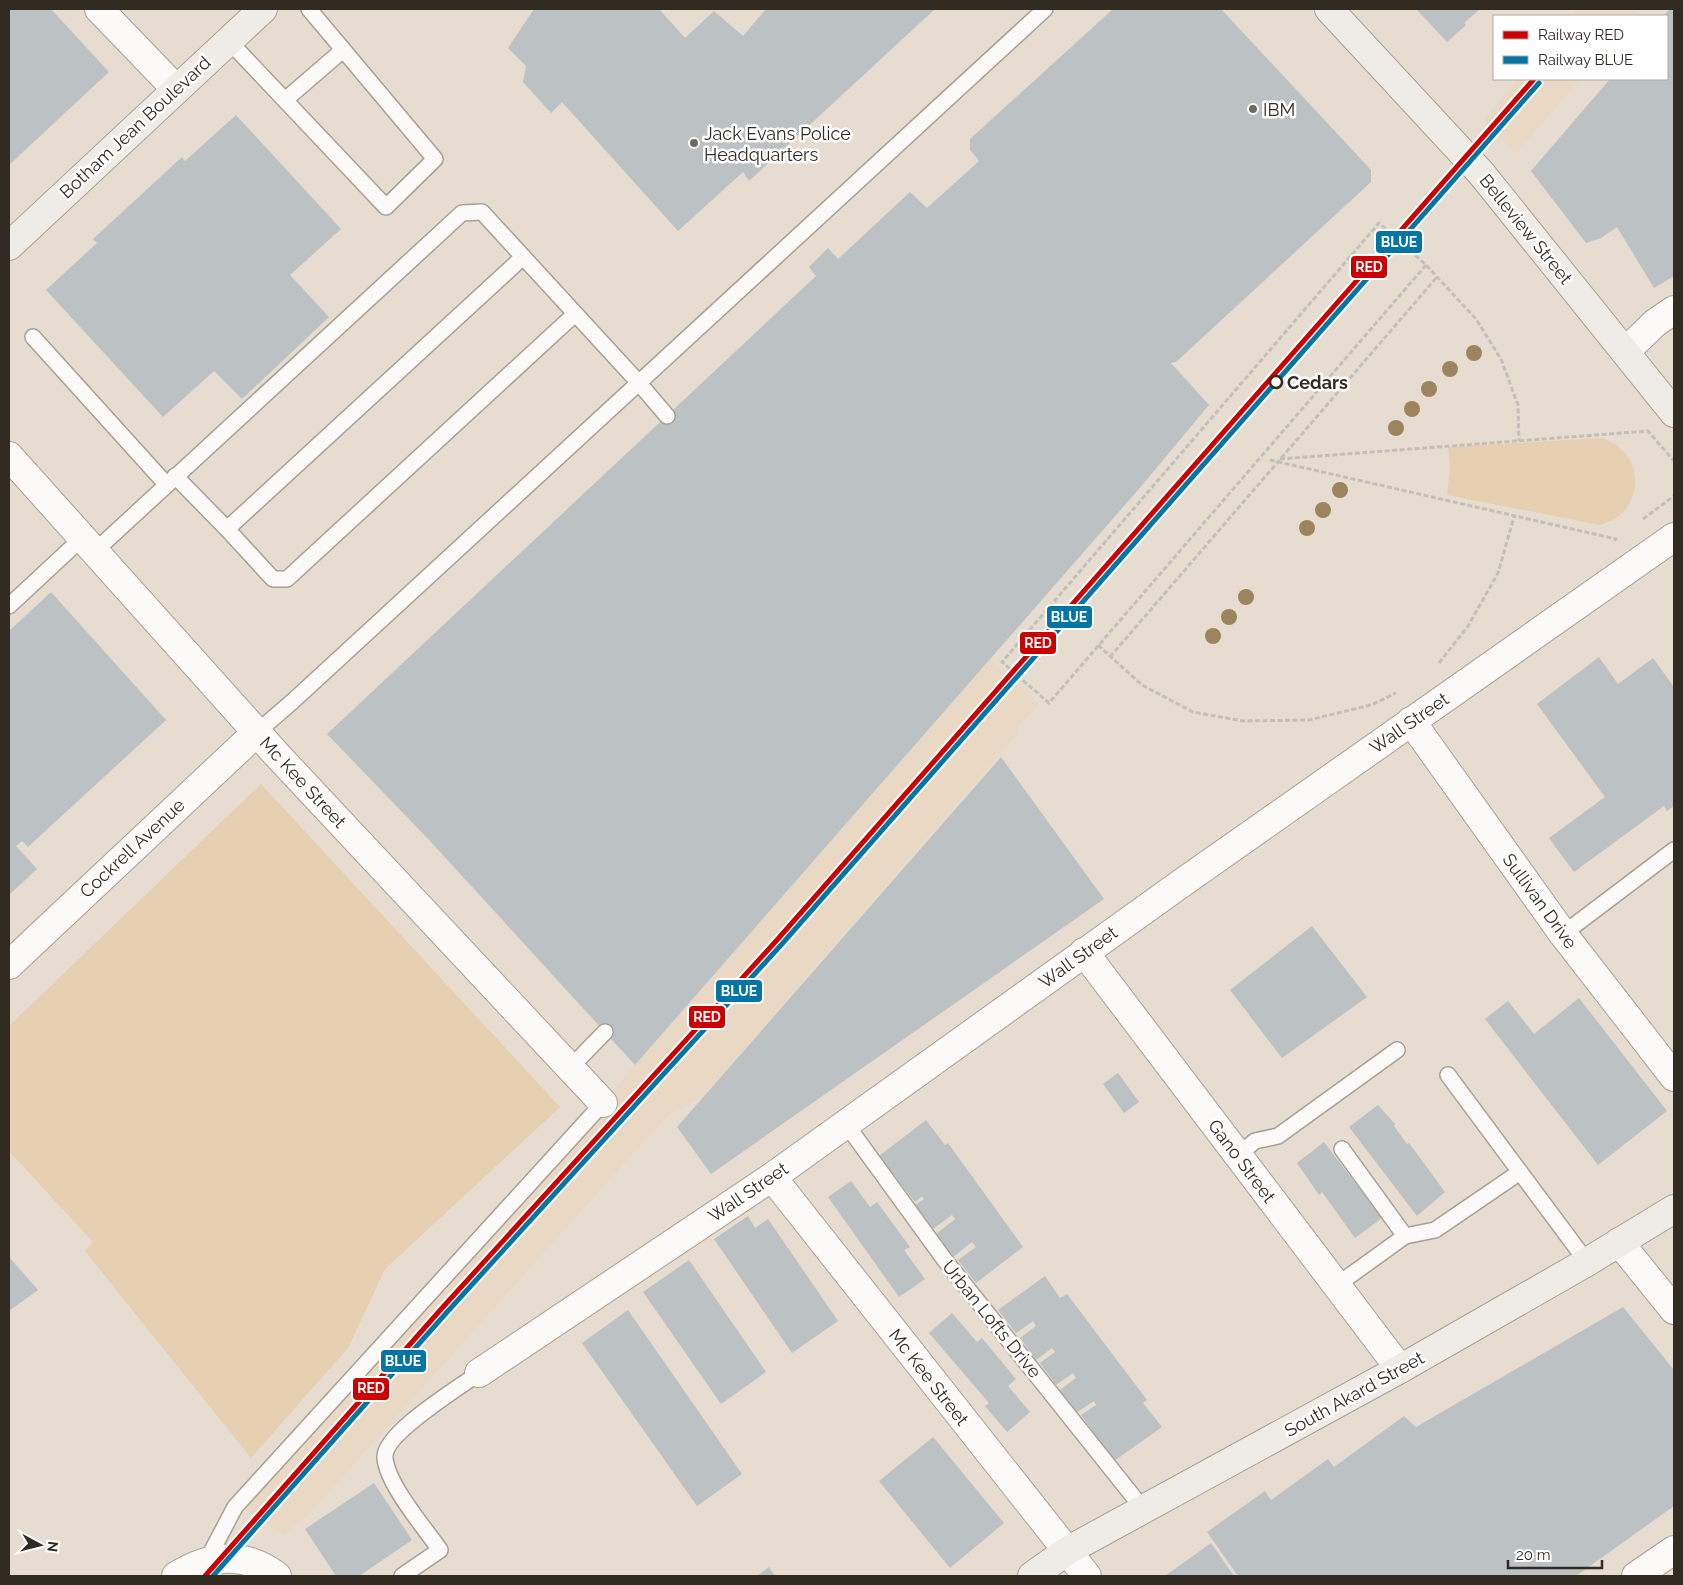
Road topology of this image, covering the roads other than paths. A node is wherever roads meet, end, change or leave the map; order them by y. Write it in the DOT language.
graph roads {
  1 [pos="99,9"];
  2 [pos="262,9"];
  3 [pos="309,9"];
  4 [pos="1045,9"];
  5 [pos="1329,9"];
  6 [pos="228,40"];
  7 [pos="343,50"];
  8 [pos="176,89"];
  9 [pos="285,100"];
  10 [pos="9,246"];
  11 [pos="523,257"];
  12 [pos="1674,310"];
  13 [pos="575,314"];
  14 [pos="34,337"];
  15 [pos="1625,352"];
  16 [pos="639,383"];
  17 [pos="1674,414"];
  18 [pos="667,416"];
  19 [pos="9,458"];
  20 [pos="170,480"];
  21 [pos="226,529"];
  22 [pos="1674,537"];
  23 [pos="88,545"];
  24 [pos="9,606"];
  25 [pos="1411,722"];
  26 [pos="256,732"];
  27 [pos="1674,850"];
  28 [pos="1563,934"];
  29 [pos="1084,952"];
  30 [pos="9,964"];
  31 [pos="605,1032"];
  32 [pos="1397,1050"];
  33 [pos="570,1068"];
  34 [pos="1448,1075"];
  35 [pos="1674,1077"];
  36 [pos="603,1103"];
  37 [pos="846,1124"];
  38 [pos="1342,1149"];
  39 [pos="1238,1156"];
  40 [pos="1520,1172"];
  41 [pos="772,1177"];
  42 [pos="1674,1209"];
  43 [pos="1405,1236"];
  44 [pos="1619,1242"];
  45 [pos="1587,1262"];
  46 [pos="1337,1285"];
  47 [pos="1674,1310"];
  48 [pos="1400,1369"];
  49 [pos="479,1373"];
  50 [pos="1144,1510"];
  51 [pos="1674,1550"];
  52 [pos="1067,1551"];
  53 [pos="206,1562"];
  54 [pos="176,1576"];
  55 [pos="277,1576"];
  56 [pos="402,1576"];
  57 [pos="1032,1576"];
  58 [pos="1088,1576"];
  59 [pos="1636,1576"];
  1 -- 8 [label="street"];
  2 -- 6 [label="main road, Botham Jean Boulevard"];
  3 -- 7 [label="lane"];
  4 -- 16 [label="lane"];
  5 -- 15 [label="main road, Belleview Street"];
  6 -- 8 [label="main road, Botham Jean Boulevard"];
  6 -- 9 [label="lane"];
  7 -- 9 [label="lane"];
  7 -- 9 [label="lane"];
  8 -- 10 [label="main road, Botham Jean Boulevard"];
  11 -- 13 [label="lane"];
  11 -- 20 [label="lane"];
  11 -- 21 [label="lane"];
  12 -- 15 [label="street"];
  13 -- 16 [label="lane"];
  13 -- 21 [label="lane"];
  14 -- 20 [label="lane"];
  15 -- 17 [label="main road, Belleview Street"];
  16 -- 18 [label="lane"];
  16 -- 26 [label="lane"];
  19 -- 23 [label="street, Mc Kee Street"];
  20 -- 21 [label="lane"];
  20 -- 23 [label="lane"];
  22 -- 25 [label="street, Wall Street"];
  23 -- 24 [label="lane"];
  23 -- 26 [label="street, Mc Kee Street"];
  25 -- 28 [label="street, Sullivan Drive"];
  25 -- 29 [label="street, Wall Street"];
  26 -- 30 [label="street, Cockrell Avenue"];
  26 -- 33 [label="street, Mc Kee Street"];
  27 -- 28 [label="lane"];
  28 -- 35 [label="street, Sullivan Drive"];
  29 -- 37 [label="street, Wall Street"];
  29 -- 39 [label="street, Gano Street"];
  31 -- 33 [label="lane"];
  32 -- 39 [label="lane"];
  33 -- 36 [label="street, Mc Kee Street"];
  34 -- 40 [label="lane"];
  36 -- 53 [label="lane"];
  37 -- 41 [label="street, Wall Street"];
  37 -- 50 [label="lane, Urban Lofts Drive"];
  38 -- 43 [label="lane"];
  39 -- 46 [label="street, Gano Street"];
  40 -- 43 [label="lane"];
  40 -- 45 [label="lane"];
  41 -- 49 [label="street, Wall Street"];
  41 -- 52 [label="street, Mc Kee Street"];
  42 -- 44 [label="main road, South Akard Street"];
  43 -- 46 [label="lane"];
  44 -- 45 [label="main road, South Akard Street"];
  44 -- 47 [label="street"];
  45 -- 48 [label="main road, South Akard Street"];
  46 -- 48 [label="street, Gano Street"];
  48 -- 50 [label="main road, South Akard Street"];
  49 -- 56 [label="lane"];
  50 -- 52 [label="main road, South Akard Street"];
  51 -- 59 [label="street"];
  52 -- 57 [label="main road, South Akard Street"];
  52 -- 58 [label="street, Mc Kee Street"];
  53 -- 54 [label="street"];
  53 -- 55 [label="street"];
}
